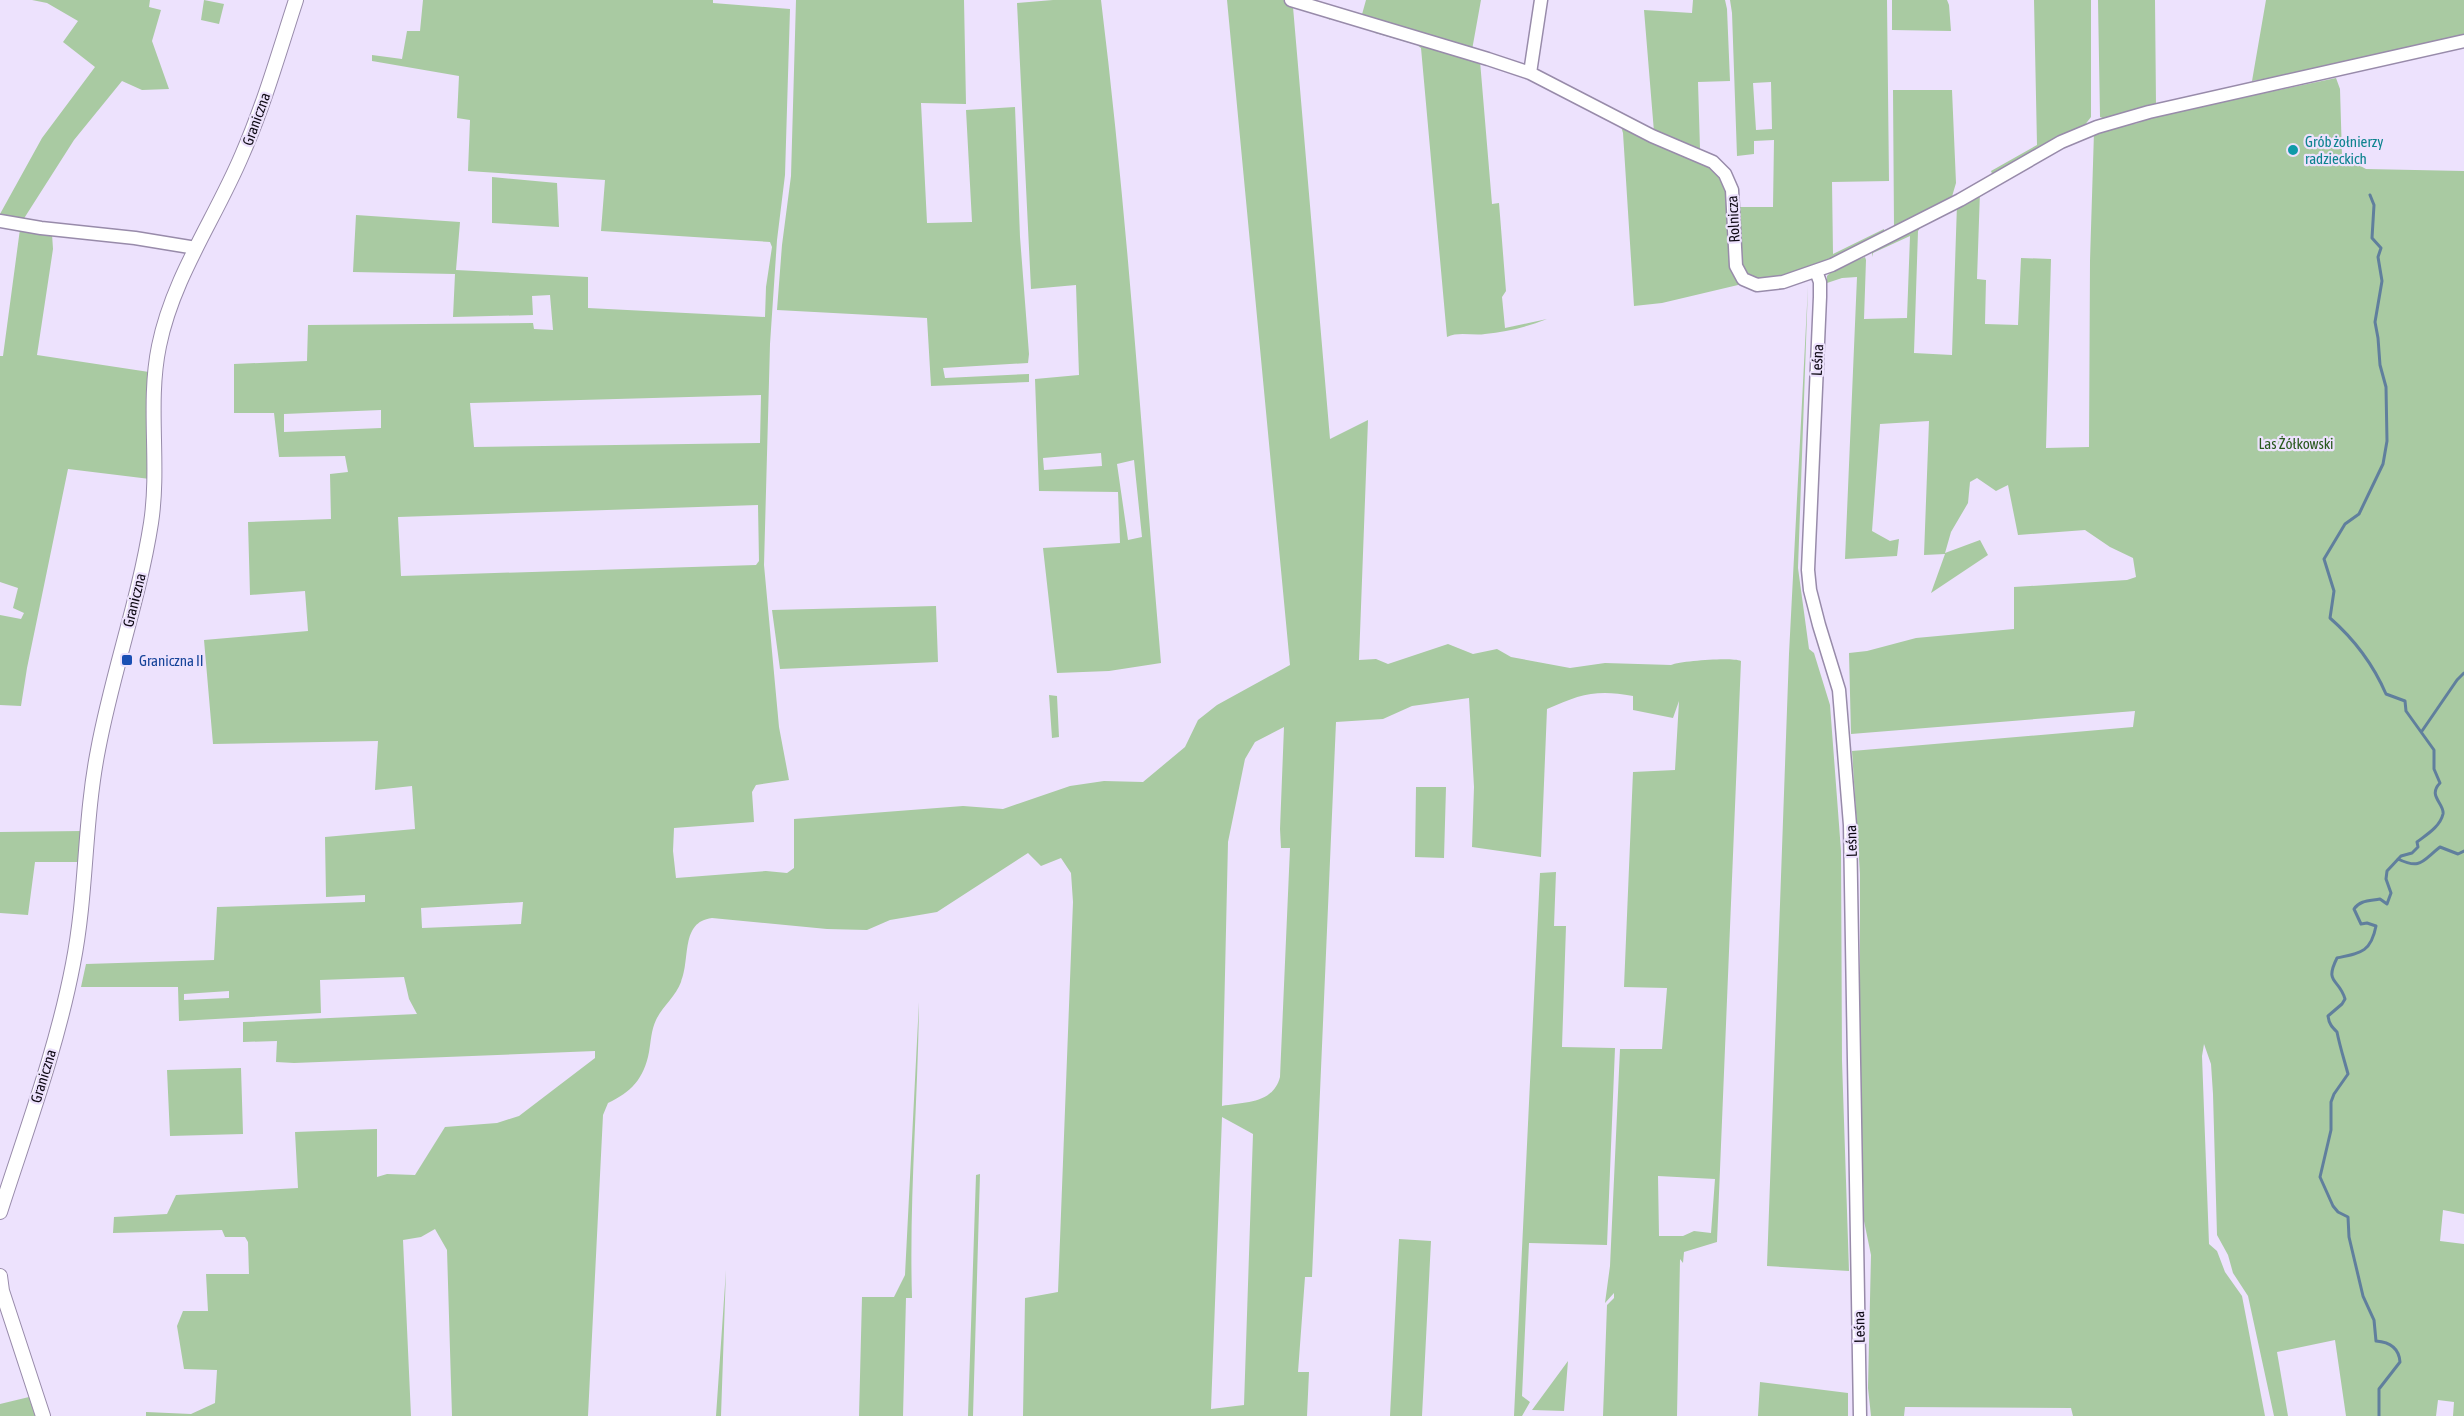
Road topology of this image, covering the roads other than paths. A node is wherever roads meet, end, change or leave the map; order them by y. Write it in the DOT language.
graph roads {
  1 [pos="296,0"];
  2 [pos="1291,0"];
  3 [pos="1541,0"];
  4 [pos="2464,41"];
  5 [pos="1530,73"];
  6 [pos="0,221"];
  7 [pos="196,248"];
  8 [pos="1816,271"];
  9 [pos="0,1212"];
  10 [pos="0,1276"];
  11 [pos="43,1416"];
  12 [pos="1860,1416"];
  1 -- 7 [label="street, Graniczna"];
  2 -- 5 [label="street, Rolnicza"];
  3 -- 5 [label="street"];
  4 -- 8 [label="street, Rolnicza"];
  5 -- 8 [label="street, Rolnicza"];
  6 -- 7 [label="street"];
  7 -- 9 [label="street, Graniczna"];
  8 -- 12 [label="street, Leśna"];
  10 -- 11 [label="street"];
}
